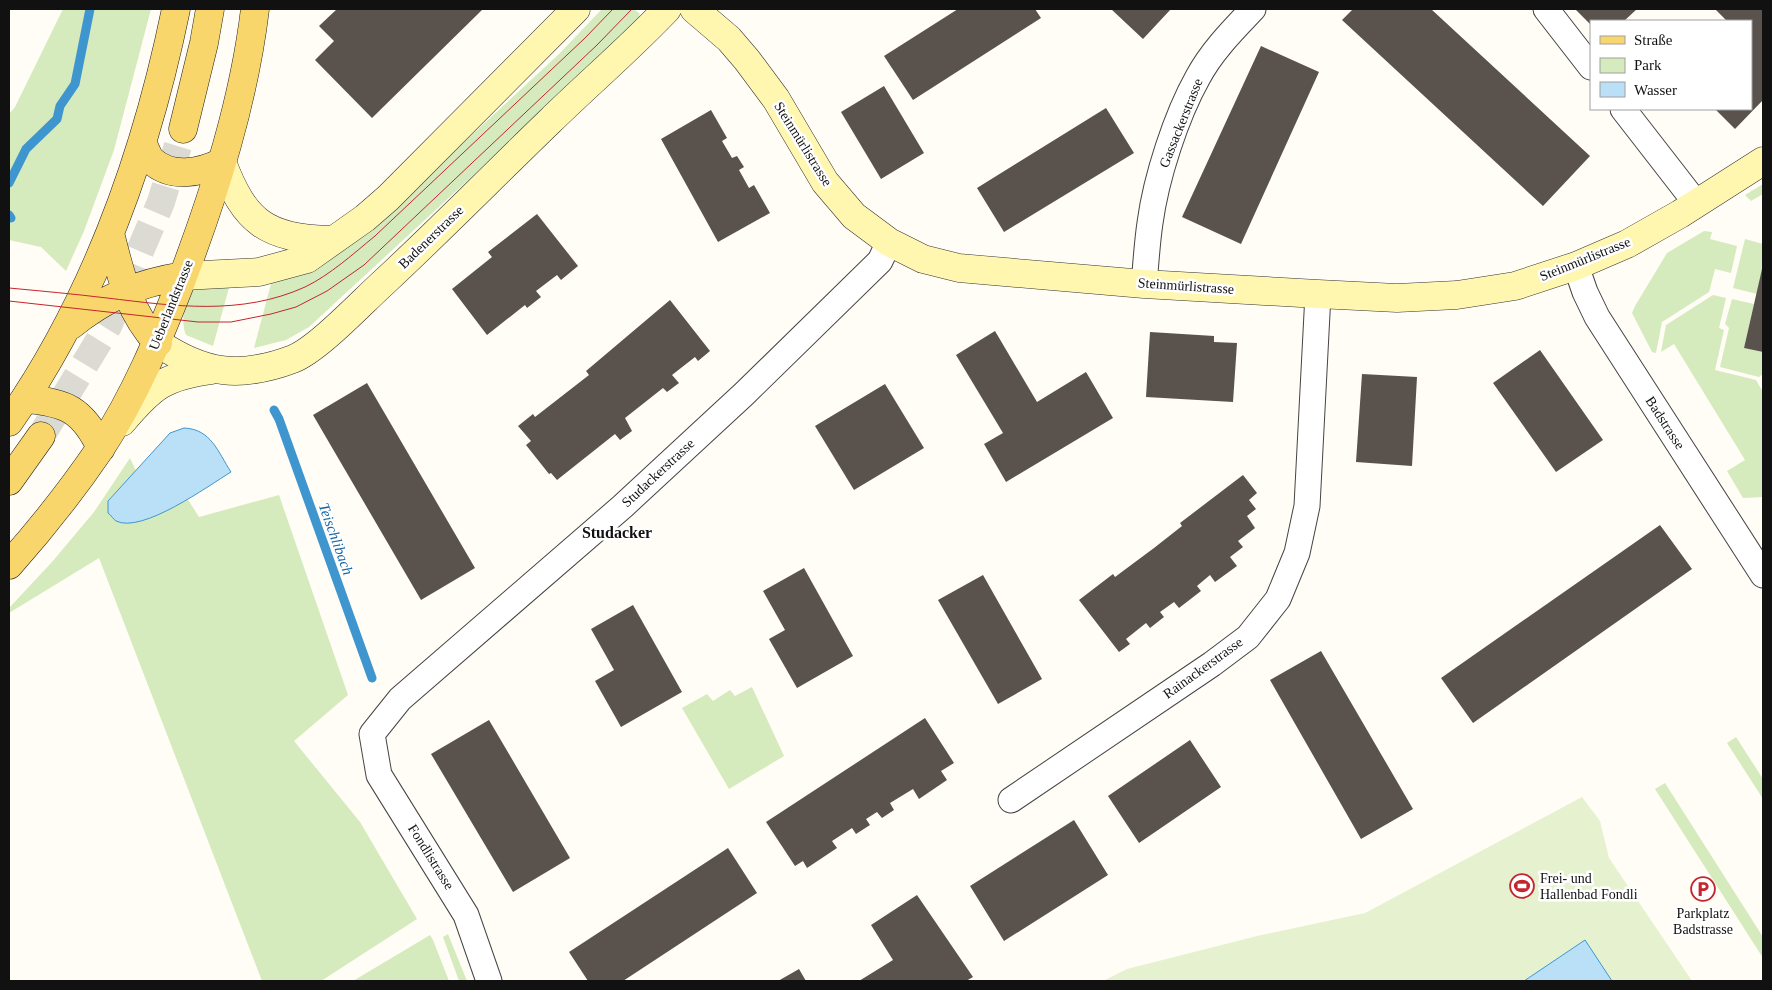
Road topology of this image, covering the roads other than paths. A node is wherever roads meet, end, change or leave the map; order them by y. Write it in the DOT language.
graph roads {
  1 [pos="176,9"];
  2 [pos="210,9"];
  3 [pos="255,9"];
  4 [pos="576,9"];
  5 [pos="667,9"];
  6 [pos="694,9"];
  7 [pos="1253,9"];
  8 [pos="1546,9"];
  9 [pos="1590,66"];
  10 [pos="1624,110"];
  11 [pos="183,129"];
  12 [pos="142,142"];
  13 [pos="1763,161"];
  14 [pos="222,162"];
  15 [pos="1696,203"];
  16 [pos="110,233"];
  17 [pos="331,240"];
  18 [pos="889,242"];
  19 [pos="1576,266"];
  20 [pos="183,276"];
  21 [pos="1144,284"];
  22 [pos="126,290"];
  23 [pos="1318,294"];
  24 [pos="65,331"];
  25 [pos="158,344"];
  26 [pos="212,370"];
  27 [pos="25,399"];
  28 [pos="9,422"];
  29 [pos="41,436"];
  30 [pos="101,448"];
  31 [pos="9,481"];
  32 [pos="9,565"];
  33 [pos="1763,575"];
  34 [pos="372,734"];
  35 [pos="1011,800"];
  36 [pos="489,981"];
  1 -- 12 [label="main road"];
  2 -- 11 [label="main road"];
  3 -- 14 [label="main road, Ueberlandstrasse"];
  4 -- 17 [label="main road"];
  5 -- 26 [label="main road, Badenerstrasse"];
  6 -- 18 [label="main road, Steinmürlistrasse"];
  7 -- 21 [label="street, Gassackerstrasse"];
  8 -- 9 [label="street"];
  10 -- 15 [label="street"];
  12 -- 14 [label="main road"];
  12 -- 16 [label="main road"];
  13 -- 15 [label="main road, Steinmürlistrasse"];
  14 -- 17 [label="main road"];
  14 -- 20 [label="main road, Ueberlandstrasse"];
  15 -- 19 [label="main road, Steinmürlistrasse"];
  16 -- 22 [label="main road"];
  16 -- 24 [label="main road"];
  17 -- 20 [label="main road"];
  18 -- 21 [label="main road, Steinmürlistrasse"];
  18 -- 34 [label="street, Studackerstrasse"];
  19 -- 23 [label="main road, Steinmürlistrasse"];
  19 -- 33 [label="street, Badstrasse"];
  20 -- 22 [label="main road"];
  20 -- 25 [label="main road, Ueberlandstrasse"];
  21 -- 23 [label="main road, Steinmürlistrasse"];
  22 -- 24 [label="main road"];
  22 -- 25 [label="main road"];
  23 -- 35 [label="street, Rainackerstrasse"];
  24 -- 27 [label="main road"];
  25 -- 26 [label="main road, Badenerstrasse"];
  25 -- 30 [label="main road, Ueberlandstrasse"];
  26 -- 30 [label="main road"];
  27 -- 28 [label="main road"];
  27 -- 30 [label="main road"];
  29 -- 31 [label="main road"];
  30 -- 32 [label="main road, Ueberlandstrasse"];
  34 -- 36 [label="street, Fondlistrasse"];
}
